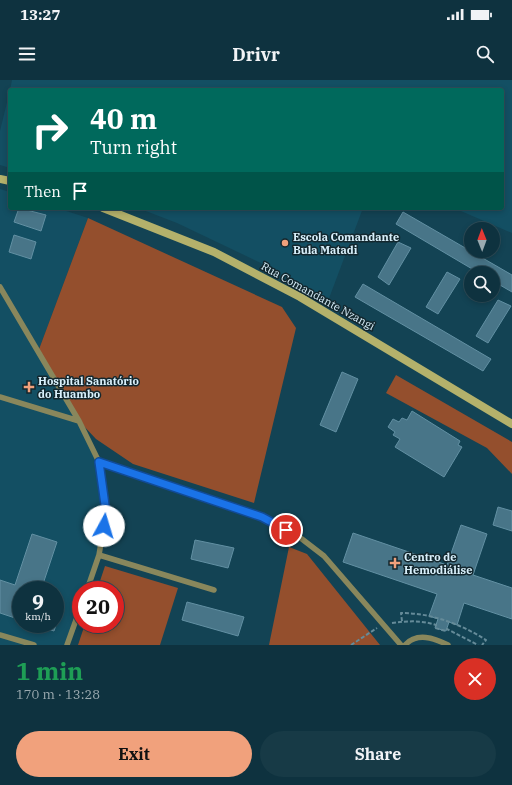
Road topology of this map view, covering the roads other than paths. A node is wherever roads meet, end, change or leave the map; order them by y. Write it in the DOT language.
graph roads {
  1 [pos="109,210"];
  2 [pos="0,287"];
  3 [pos="0,397"];
  4 [pos="78,421"];
  5 [pos="512,424"];
  6 [pos="99,462"];
  7 [pos="99,555"];
  8 [pos="90,581"];
  9 [pos="214,590"];
  10 [pos="72,631"];
  11 [pos="0,635"];
  12 [pos="34,645"];
  13 [pos="67,645"];
  14 [pos="401,645"];
  15 [pos="405,645"];
  16 [pos="448,645"];
  1 -- 5 [label="street, Rua Comandante Nzangi"];
  2 -- 4 [label="lane"];
  3 -- 4 [label="lane"];
  4 -- 6 [label="lane"];
  6 -- 7 [label="lane"];
  6 -- 14 [label="lane"];
  7 -- 8 [label="lane"];
  7 -- 9 [label="lane"];
  10 -- 13 [label="lane"];
  11 -- 12 [label="lane"];
  15 -- 16 [label="lane"];
}
